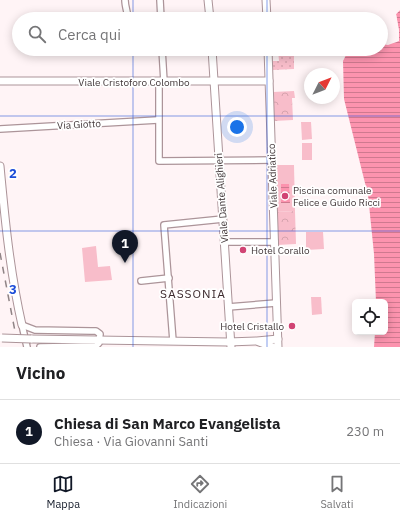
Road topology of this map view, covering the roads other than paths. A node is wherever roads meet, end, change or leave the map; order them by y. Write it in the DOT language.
graph roads {
  1 [pos="125,0"];
  2 [pos="160,0"];
  3 [pos="208,0"];
  4 [pos="266,0"];
  5 [pos="126,12"];
  6 [pos="161,12"];
  7 [pos="209,12"];
  8 [pos="267,12"];
  9 [pos="162,56"];
  10 [pos="212,56"];
  11 [pos="268,56"];
  12 [pos="0,81"];
  13 [pos="269,81"];
  14 [pos="161,82"];
  15 [pos="214,82"];
  16 [pos="158,120"];
  17 [pos="0,129"];
  18 [pos="219,160"];
  19 [pos="272,160"];
  20 [pos="0,166"];
  21 [pos="222,219"];
  22 [pos="224,242"];
  23 [pos="275,242"];
  24 [pos="169,278"];
  25 [pos="141,281"];
  26 [pos="276,303"];
  27 [pos="228,308"];
  28 [pos="22,325"];
  29 [pos="1,338"];
  30 [pos="278,339"];
  31 [pos="100,340"];
  32 [pos="173,341"];
  33 [pos="257,341"];
  34 [pos="231,345"];
  35 [pos="27,347"];
  36 [pos="40,347"];
  37 [pos="273,347"];
  38 [pos="278,347"];
  1 -- 5 [label="street"];
  2 -- 6 [label="street"];
  3 -- 7 [label="street"];
  4 -- 8 [label="street"];
  9 -- 14 [label="street"];
  10 -- 15 [label="street, Viale Dante Alighieri"];
  11 -- 13 [label="street, Viale Adriatico"];
  12 -- 14 [label="street, Viale Cristoforo Colombo"];
  13 -- 15 [label="street, Viale Cristoforo Colombo"];
  13 -- 19 [label="street, Viale Adriatico"];
  14 -- 15 [label="street, Viale Cristoforo Colombo"];
  14 -- 16 [label="street"];
  15 -- 18 [label="street, Viale Dante Alighieri"];
  16 -- 17 [label="street, Via Giotto"];
  16 -- 18 [label="street"];
  18 -- 19 [label="street"];
  18 -- 21 [label="street, Viale Dante Alighieri"];
  19 -- 23 [label="street, Viale Adriatico"];
  20 -- 28 [label="street"];
  21 -- 22 [label="street, Viale Dante Alighieri"];
  21 -- 24 [label="street"];
  22 -- 23 [label="street"];
  22 -- 27 [label="street, Viale Dante Alighieri"];
  23 -- 26 [label="street, Viale Adriatico"];
  24 -- 25 [label="street"];
  24 -- 32 [label="street"];
  26 -- 27 [label="street"];
  26 -- 30 [label="street, Viale Adriatico"];
  27 -- 34 [label="street, Viale Dante Alighieri"];
  28 -- 31 [label="street"];
  28 -- 35 [label="street"];
  29 -- 31 [label="street, bridge"];
  30 -- 33 [label="street"];
  30 -- 38 [label="street, Viale Adriatico"];
  31 -- 32 [label="street"];
  31 -- 36 [label="street"];
  32 -- 34 [label="street"];
  33 -- 34 [label="street"];
  33 -- 37 [label="street"];
}
